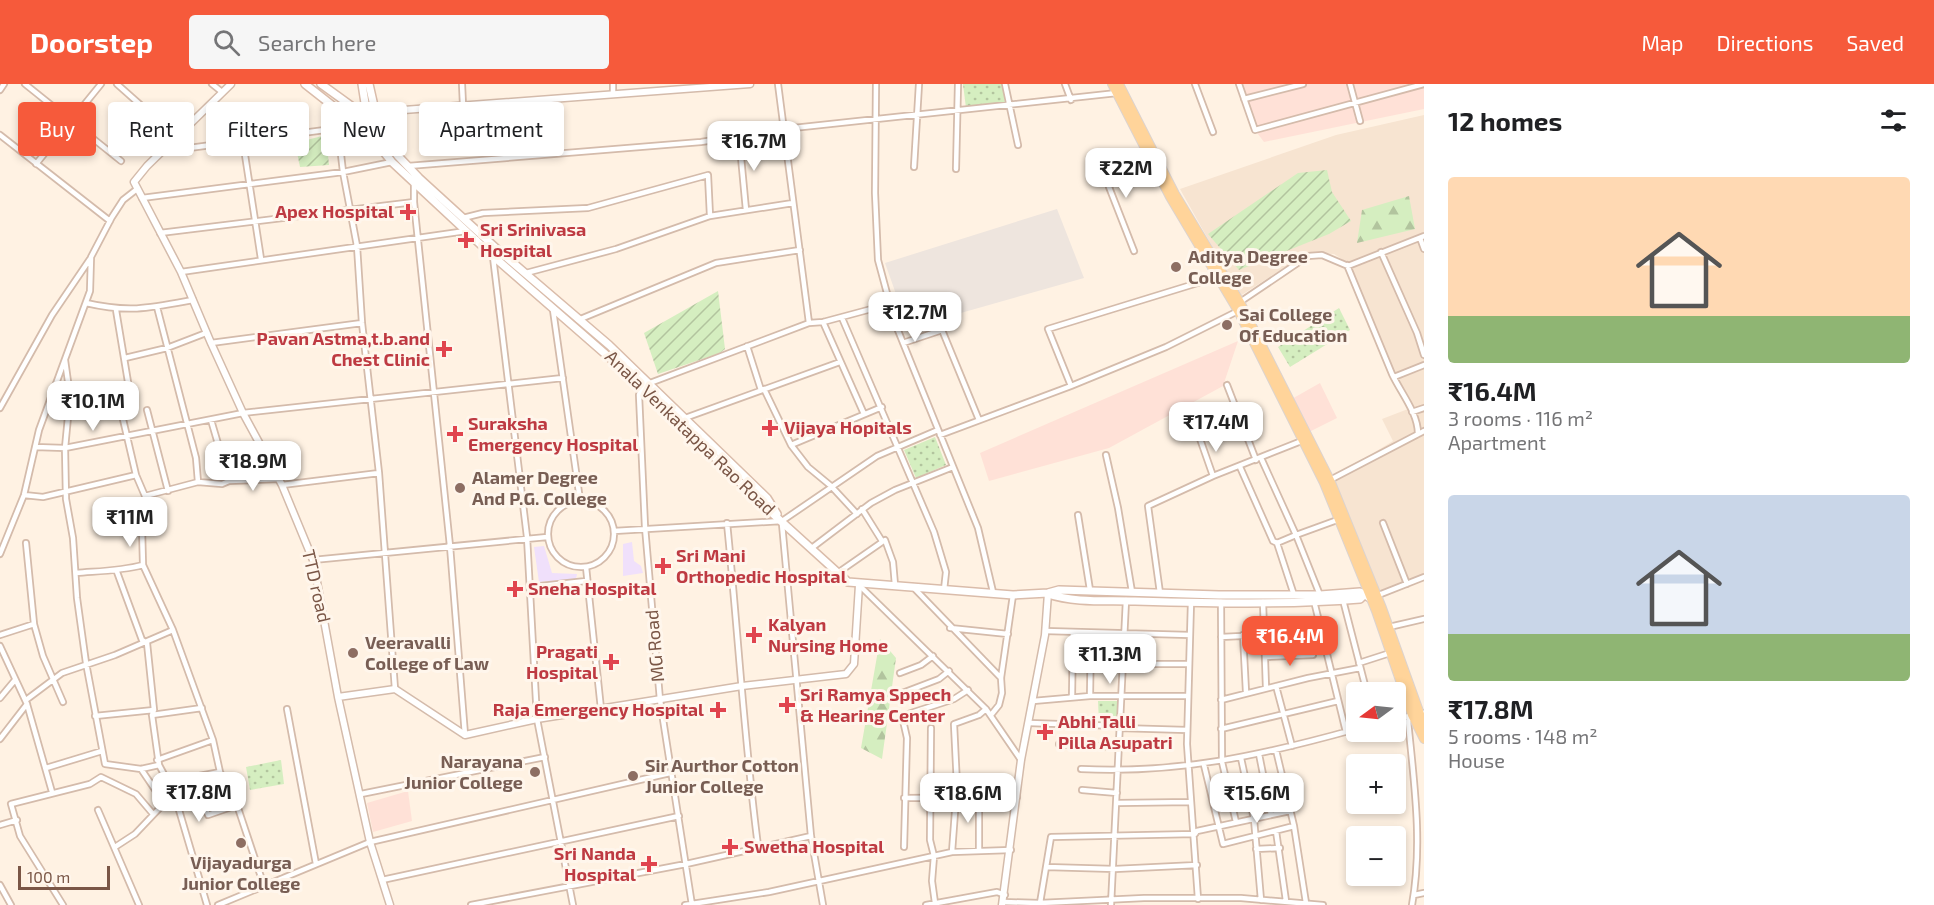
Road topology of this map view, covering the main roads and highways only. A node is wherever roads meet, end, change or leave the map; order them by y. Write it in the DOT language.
graph roads {
  1 [pos="305,84"];
  2 [pos="321,84"];
  3 [pos="362,84"];
  4 [pos="369,84"];
  5 [pos="1112,84"];
  6 [pos="1119,84"];
  7 [pos="326,102"];
  8 [pos="346,102"];
  9 [pos="365,102"];
  10 [pos="373,102"];
  11 [pos="387,156"];
  12 [pos="400,156"];
  13 [pos="496,253"];
  14 [pos="646,385"];
  15 [pos="1307,439"];
  16 [pos="782,521"];
  17 [pos="1048,593"];
  18 [pos="1370,596"];
  19 [pos="1418,714"];
  20 [pos="1424,725"];
  21 [pos="1424,739"];
  1 -- 7 [label="main road"];
  2 -- 8 [label="main road, Anala Venkatappa Rao Road"];
  3 -- 9 [label="main road"];
  4 -- 10 [label="main road"];
  5 -- 15 [label="main road"];
  6 -- 15 [label="main road"];
  11 -- 13 [label="main road, Anala Venkatappa Rao Road"];
  12 -- 13 [label="main road, Anala Venkatappa Rao Road"];
  13 -- 14 [label="main road, Anala Venkatappa Rao Road"];
  13 -- 14 [label="main road, Anala Venkatappa Rao Road"];
  14 -- 16 [label="main road, Anala Venkatappa Rao Road"];
  14 -- 16 [label="main road, Anala Venkatappa Rao Road"];
  15 -- 18 [label="main road"];
  15 -- 18 [label="main road"];
  16 -- 17 [label="main road"];
  17 -- 18 [label="main road"];
  17 -- 18 [label="main road"];
  18 -- 19 [label="main road"];
  18 -- 19 [label="main road"];
  19 -- 20 [label="main road"];
  19 -- 21 [label="main road"];
}
